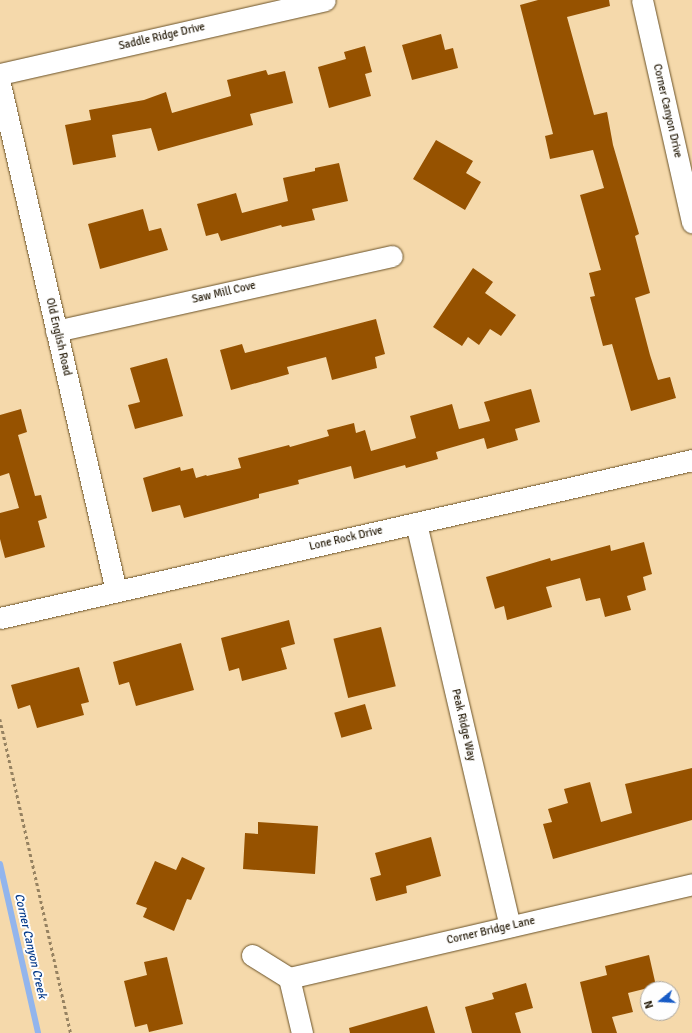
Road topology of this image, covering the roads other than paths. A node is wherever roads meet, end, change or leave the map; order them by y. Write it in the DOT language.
graph roads {
  1 [pos="325,0"];
  2 [pos="642,0"];
  3 [pos="0,74"];
  4 [pos="0,84"];
  5 [pos="692,222"];
  6 [pos="392,256"];
  7 [pos="56,331"];
  8 [pos="692,460"];
  9 [pos="416,523"];
  10 [pos="116,591"];
  11 [pos="0,618"];
  12 [pos="692,884"];
  13 [pos="510,926"];
  14 [pos="252,955"];
  15 [pos="289,978"];
  16 [pos="302,1033"];
  1 -- 3 [label="street, Saddle Ridge Drive"];
  2 -- 5 [label="street, Corner Canyon Drive"];
  4 -- 7 [label="street, Old English Road"];
  6 -- 7 [label="street, Saw Mill Cove"];
  7 -- 10 [label="street, Old English Road"];
  8 -- 9 [label="street, Lone Rock Drive"];
  9 -- 10 [label="street, Lone Rock Drive"];
  9 -- 13 [label="street, Peak Ridge Way"];
  10 -- 11 [label="street, Lone Rock Drive"];
  12 -- 13 [label="street, Corner Bridge Lane"];
  13 -- 15 [label="street, Corner Bridge Lane"];
  14 -- 15 [label="street"];
  15 -- 16 [label="street"];
}
